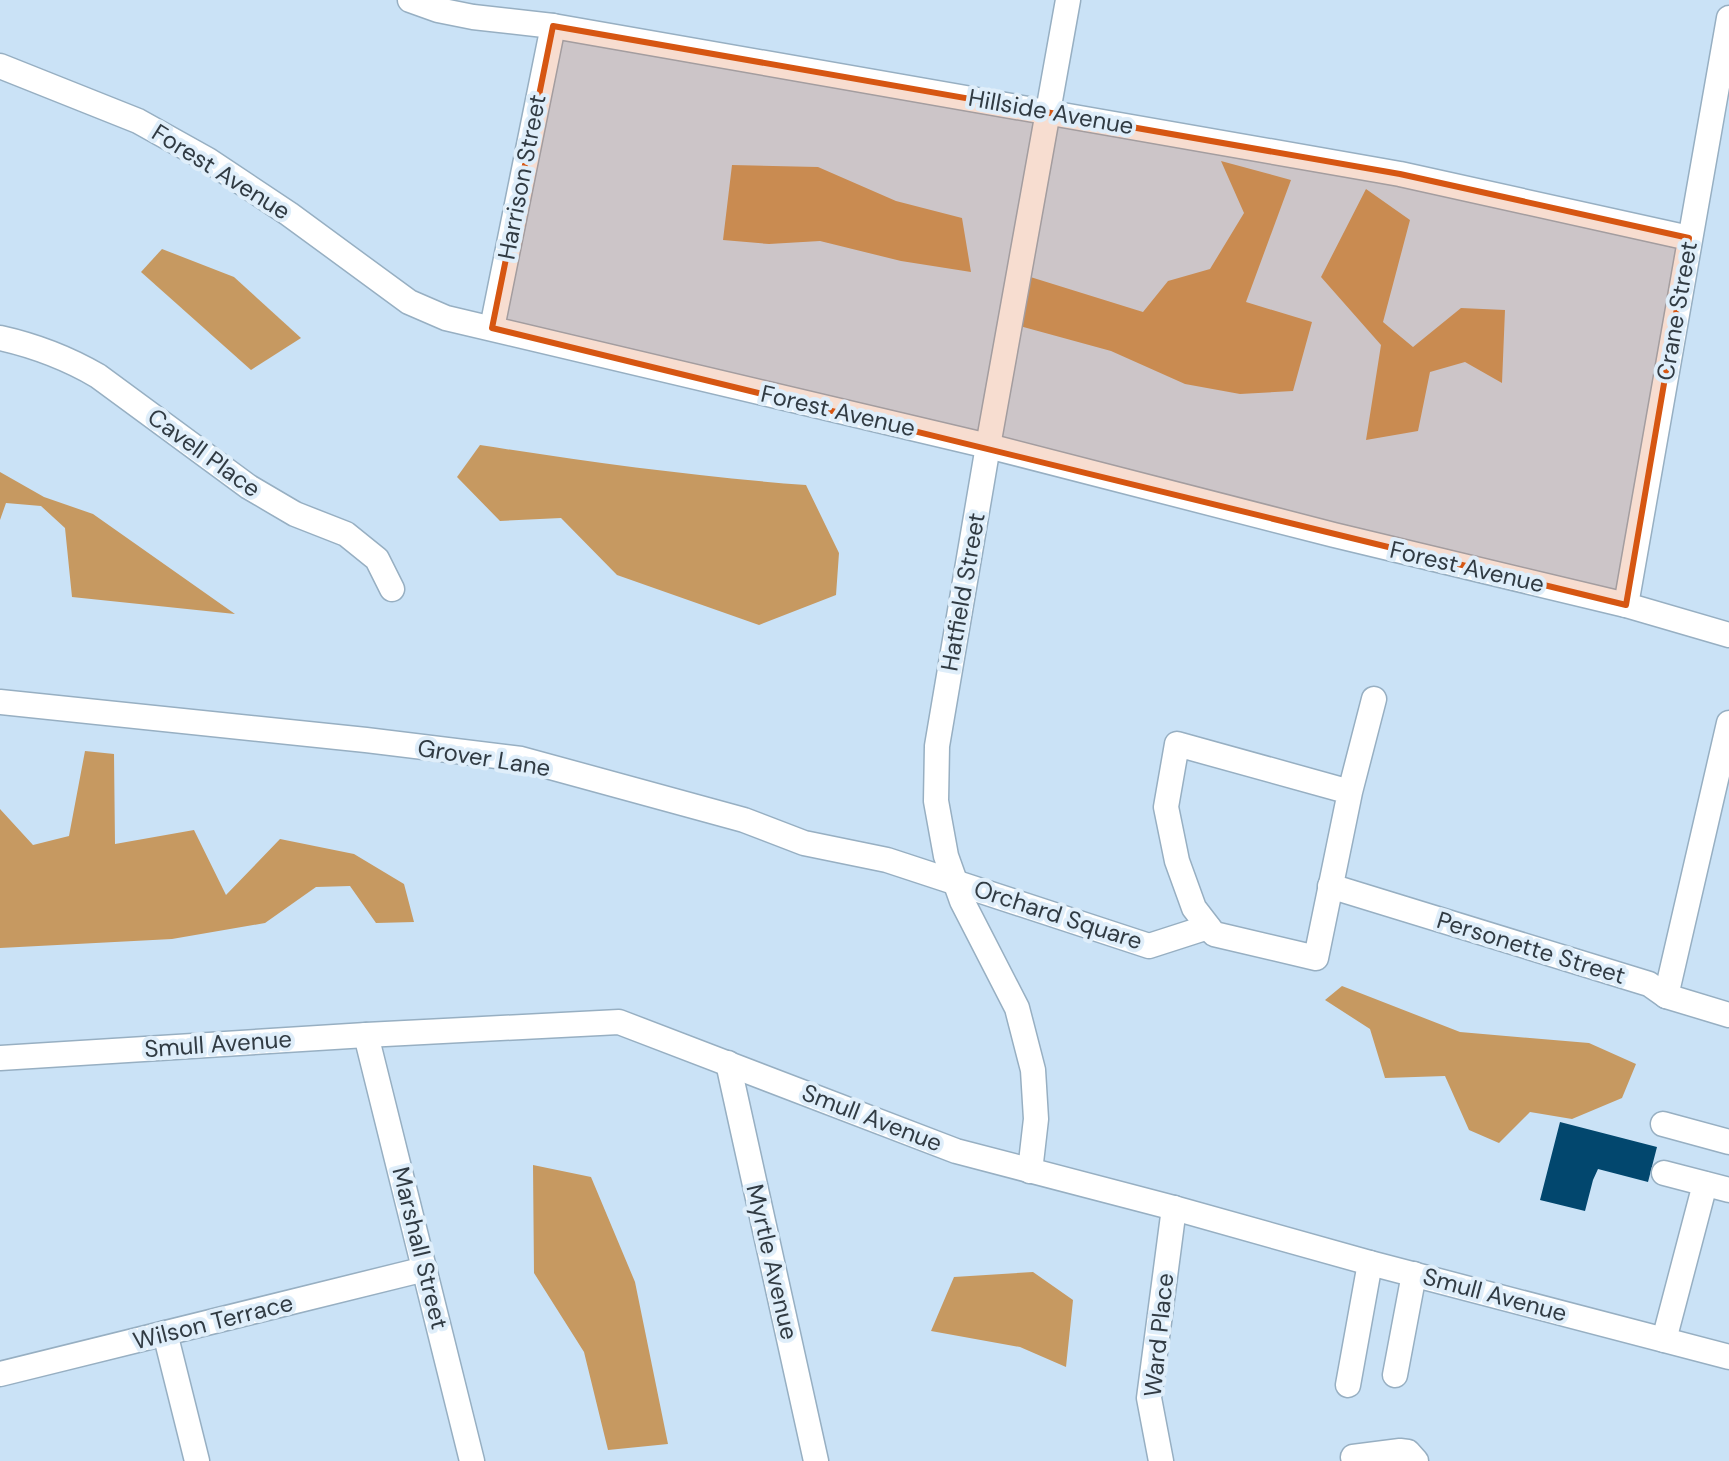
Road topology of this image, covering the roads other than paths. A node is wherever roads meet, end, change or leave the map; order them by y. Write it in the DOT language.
graph roads {
  1 [pos="410,0"];
  2 [pos="1068,0"];
  3 [pos="1729,18"];
  4 [pos="553,26"];
  5 [pos="0,66"];
  6 [pos="1048,111"];
  7 [pos="1689,238"];
  8 [pos="492,328"];
  9 [pos="0,338"];
  10 [pos="988,446"];
  11 [pos="392,589"];
  12 [pos="1626,605"];
  13 [pos="1729,635"];
  14 [pos="1374,699"];
  15 [pos="0,702"];
  16 [pos="1729,723"];
  17 [pos="1350,792"];
  18 [pos="954,882"];
  19 [pos="1330,886"];
  20 [pos="1208,927"];
  21 [pos="1666,996"];
  22 [pos="1729,1015"];
  23 [pos="366,1035"];
  24 [pos="0,1058"];
  25 [pos="728,1063"];
  26 [pos="1663,1124"];
  27 [pos="1729,1142"];
  28 [pos="1030,1171"];
  29 [pos="1664,1173"];
  30 [pos="1705,1184"];
  31 [pos="1729,1190"];
  32 [pos="1174,1208"];
  33 [pos="1370,1263"];
  34 [pos="425,1269"];
  35 [pos="1414,1274"];
  36 [pos="165,1333"];
  37 [pos="1664,1340"];
  38 [pos="1729,1357"];
  39 [pos="0,1374"];
  40 [pos="1395,1375"];
  41 [pos="1348,1385"];
  42 [pos="1353,1457"];
  43 [pos="197,1461"];
  44 [pos="472,1461"];
  45 [pos="816,1461"];
  46 [pos="1161,1461"];
  47 [pos="1416,1461"];
  1 -- 4 [label="street, Hillside Avenue"];
  2 -- 6 [label="street, Hatfield Street"];
  3 -- 7 [label="street, Crane Street"];
  4 -- 6 [label="street, Hillside Avenue"];
  4 -- 8 [label="street, Harrison Street"];
  5 -- 8 [label="street, Forest Avenue"];
  6 -- 7 [label="street, Hillside Avenue"];
  6 -- 10 [label="street, Hatfield Street"];
  7 -- 12 [label="street, Crane Street"];
  8 -- 10 [label="street, Forest Avenue"];
  9 -- 11 [label="street, Cavell Place"];
  10 -- 12 [label="street, Forest Avenue"];
  10 -- 18 [label="street, Hatfield Street"];
  12 -- 13 [label="street, Forest Avenue"];
  14 -- 17 [label="street"];
  15 -- 18 [label="street, Grover Lane"];
  16 -- 21 [label="street"];
  17 -- 19 [label="street"];
  17 -- 20 [label="street"];
  18 -- 20 [label="street, Orchard Square"];
  18 -- 28 [label="street, Hatfield Street"];
  19 -- 20 [label="street"];
  19 -- 21 [label="street, Personette Street"];
  21 -- 22 [label="street, Personette Street"];
  23 -- 24 [label="street, Smull Avenue"];
  23 -- 25 [label="street, Smull Avenue"];
  23 -- 34 [label="street, Marshall Street"];
  25 -- 28 [label="street, Smull Avenue"];
  25 -- 45 [label="street, Myrtle Avenue"];
  26 -- 27 [label="street"];
  28 -- 32 [label="street, Smull Avenue"];
  29 -- 30 [label="street"];
  30 -- 31 [label="street"];
  30 -- 37 [label="street"];
  32 -- 33 [label="street, Smull Avenue"];
  32 -- 46 [label="street, Ward Place"];
  33 -- 35 [label="street, Smull Avenue"];
  33 -- 41 [label="street"];
  34 -- 36 [label="street, Wilson Terrace"];
  34 -- 44 [label="street, Marshall Street"];
  35 -- 37 [label="street, Smull Avenue"];
  35 -- 40 [label="street"];
  36 -- 39 [label="street, Wilson Terrace"];
  36 -- 43 [label="street"];
  37 -- 38 [label="street, Smull Avenue"];
  42 -- 47 [label="street"];
}
